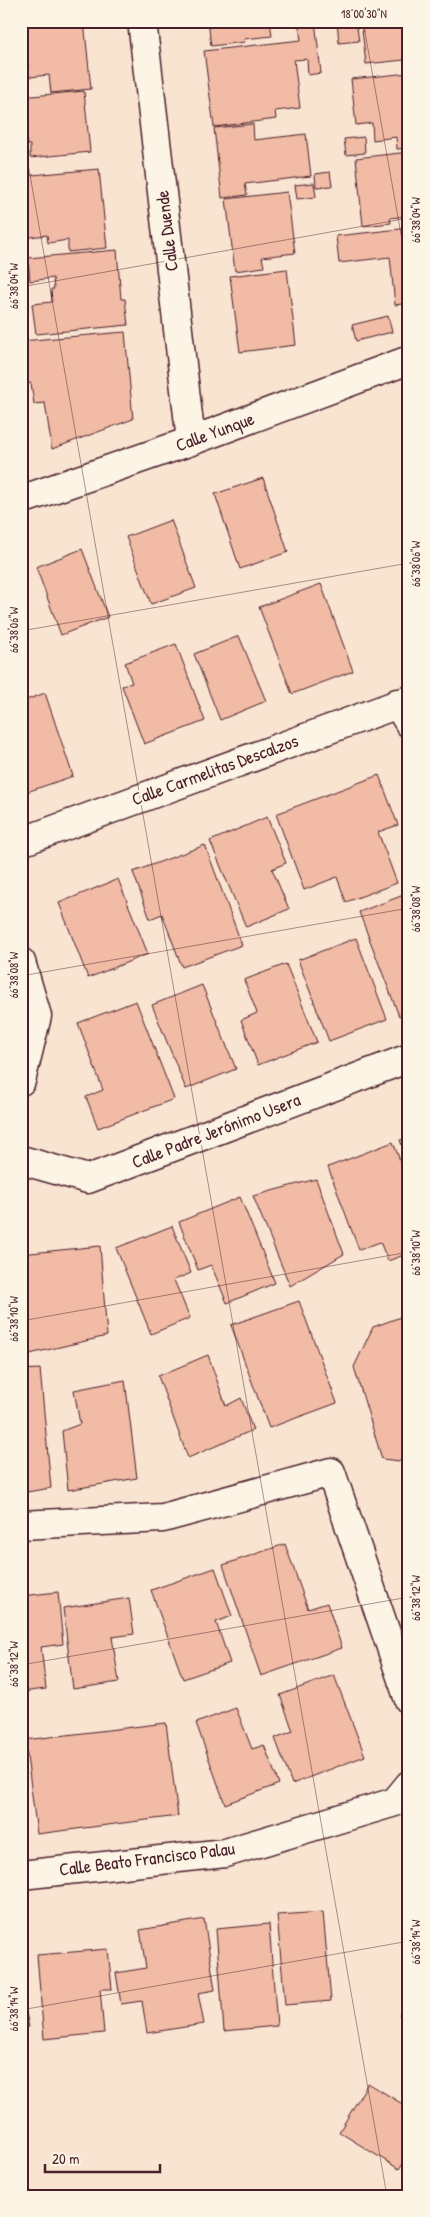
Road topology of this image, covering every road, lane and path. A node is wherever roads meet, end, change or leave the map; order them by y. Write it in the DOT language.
graph roads {
  1 [pos="142,21"];
  2 [pos="409,360"];
  3 [pos="191,441"];
  4 [pos="21,500"];
  5 [pos="405,709"];
  6 [pos="21,842"];
  7 [pos="21,962"];
  8 [pos="409,1058"];
  9 [pos="21,1081"];
  10 [pos="21,1160"];
  11 [pos="21,1525"];
  12 [pos="409,1700"];
  13 [pos="409,1784"];
  14 [pos="21,1875"];
  1 -- 3 [label="street, Calle Duende"];
  2 -- 3 [label="street, Calle Yunque"];
  3 -- 4 [label="street, Calle Yunque"];
  5 -- 6 [label="street, Calle Carmelitas Descalzos"];
  7 -- 9 [label="street"];
  8 -- 10 [label="street, Calle Padre Jerónimo Usera"];
  11 -- 12 [label="street"];
  13 -- 14 [label="street, Calle Beato Francisco Palau"];
}
